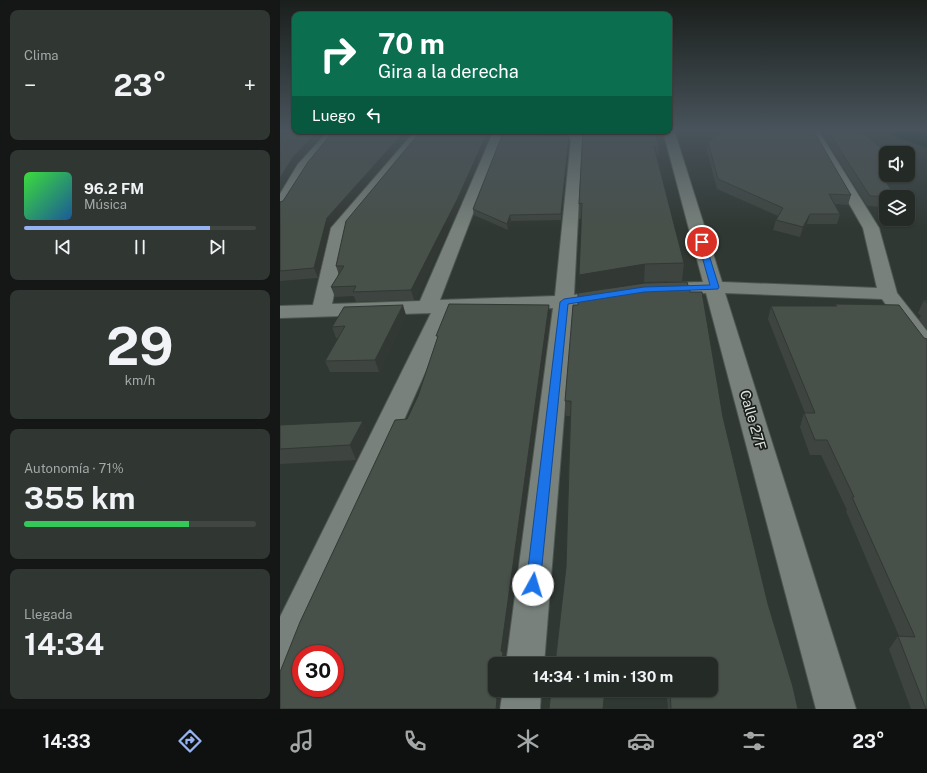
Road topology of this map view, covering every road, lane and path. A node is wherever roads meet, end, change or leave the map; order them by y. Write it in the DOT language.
graph roads {
  1 [pos="306,163"];
  2 [pos="394,163"];
  3 [pos="488,163"];
  4 [pos="575,163"];
  5 [pos="674,163"];
  6 [pos="833,163"];
  7 [pos="280,206"];
  8 [pos="715,287"];
  9 [pos="644,289"];
  10 [pos="622,293"];
  11 [pos="888,294"];
  12 [pos="564,302"];
  13 [pos="436,308"];
  14 [pos="321,311"];
  15 [pos="280,312"];
  16 [pos="927,346"];
  17 [pos="280,656"];
  18 [pos="526,657"];
  19 [pos="521,697"];
  20 [pos="520,709"];
  21 [pos="836,709"];
  1 -- 7 [label="street"];
  2 -- 14 [label="street"];
  3 -- 13 [label="street"];
  4 -- 12 [label="street"];
  5 -- 8 [label="street, Calle 27F"];
  6 -- 11 [label="street"];
  8 -- 9 [label="street"];
  8 -- 11 [label="street"];
  8 -- 21 [label="street, Calle 27F"];
  10 -- 12 [label="street"];
  11 -- 16 [label="street"];
  12 -- 13 [label="street"];
  12 -- 18 [label="street"];
  13 -- 14 [label="street"];
  13 -- 17 [label="street"];
  14 -- 15 [label="street"];
  19 -- 20 [label="street"];
}
